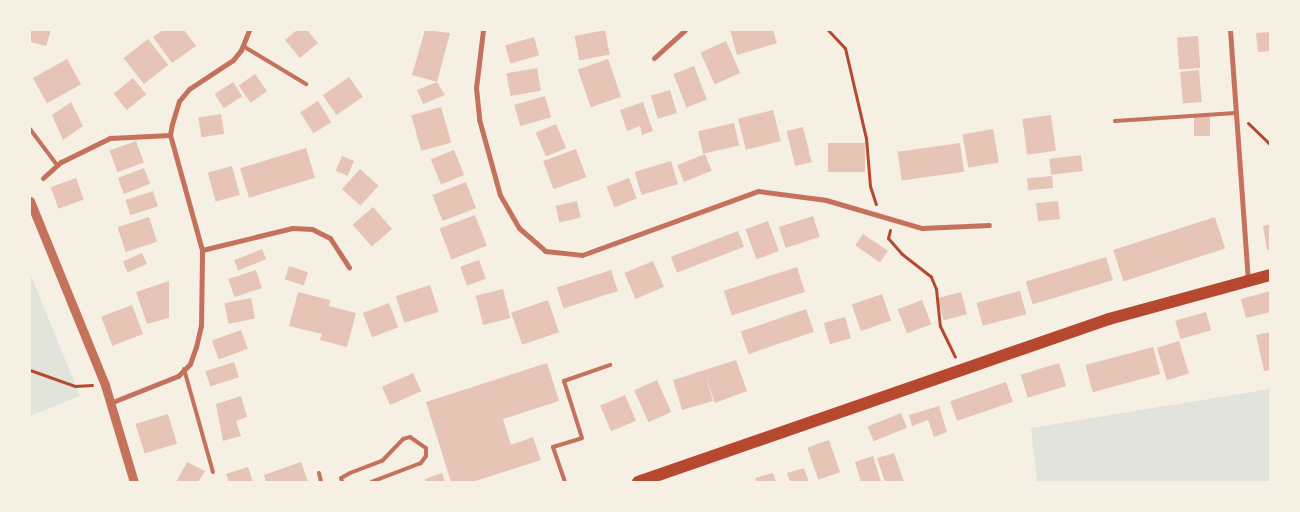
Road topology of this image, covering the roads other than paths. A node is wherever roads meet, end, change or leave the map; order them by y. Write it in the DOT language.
graph roads {
  1 [pos="249,30"];
  2 [pos="483,30"];
  3 [pos="685,30"];
  4 [pos="1230,30"];
  5 [pos="243,46"];
  6 [pos="654,58"];
  7 [pos="306,84"];
  8 [pos="1236,113"];
  9 [pos="1115,121"];
  10 [pos="30,128"];
  11 [pos="170,135"];
  12 [pos="57,165"];
  13 [pos="43,178"];
  14 [pos="30,201"];
  15 [pos="989,225"];
  16 [pos="202,250"];
  17 [pos="349,267"];
  18 [pos="1270,275"];
  19 [pos="1248,280"];
  20 [pos="610,365"];
  21 [pos="184,369"];
  22 [pos="110,403"];
  23 [pos="213,472"];
  24 [pos="319,473"];
  25 [pos="134,482"];
  26 [pos="321,482"];
  27 [pos="342,482"];
  28 [pos="370,482"];
  29 [pos="565,482"];
  30 [pos="638,482"];
  1 -- 5 [label="street"];
  2 -- 15 [label="street"];
  3 -- 6 [label="street"];
  4 -- 8 [label="street"];
  5 -- 7 [label="lane"];
  5 -- 11 [label="street"];
  8 -- 9 [label="lane"];
  8 -- 19 [label="street"];
  10 -- 12 [label="lane"];
  11 -- 12 [label="street"];
  11 -- 16 [label="street"];
  12 -- 13 [label="street"];
  14 -- 22 [label="street"];
  16 -- 17 [label="street"];
  16 -- 21 [label="street"];
  18 -- 19 [label="main road"];
  19 -- 30 [label="main road"];
  20 -- 29 [label="lane"];
  21 -- 22 [label="street"];
  21 -- 23 [label="lane"];
  22 -- 25 [label="street"];
  24 -- 26 [label="lane"];
  27 -- 28 [label="lane"];
}
